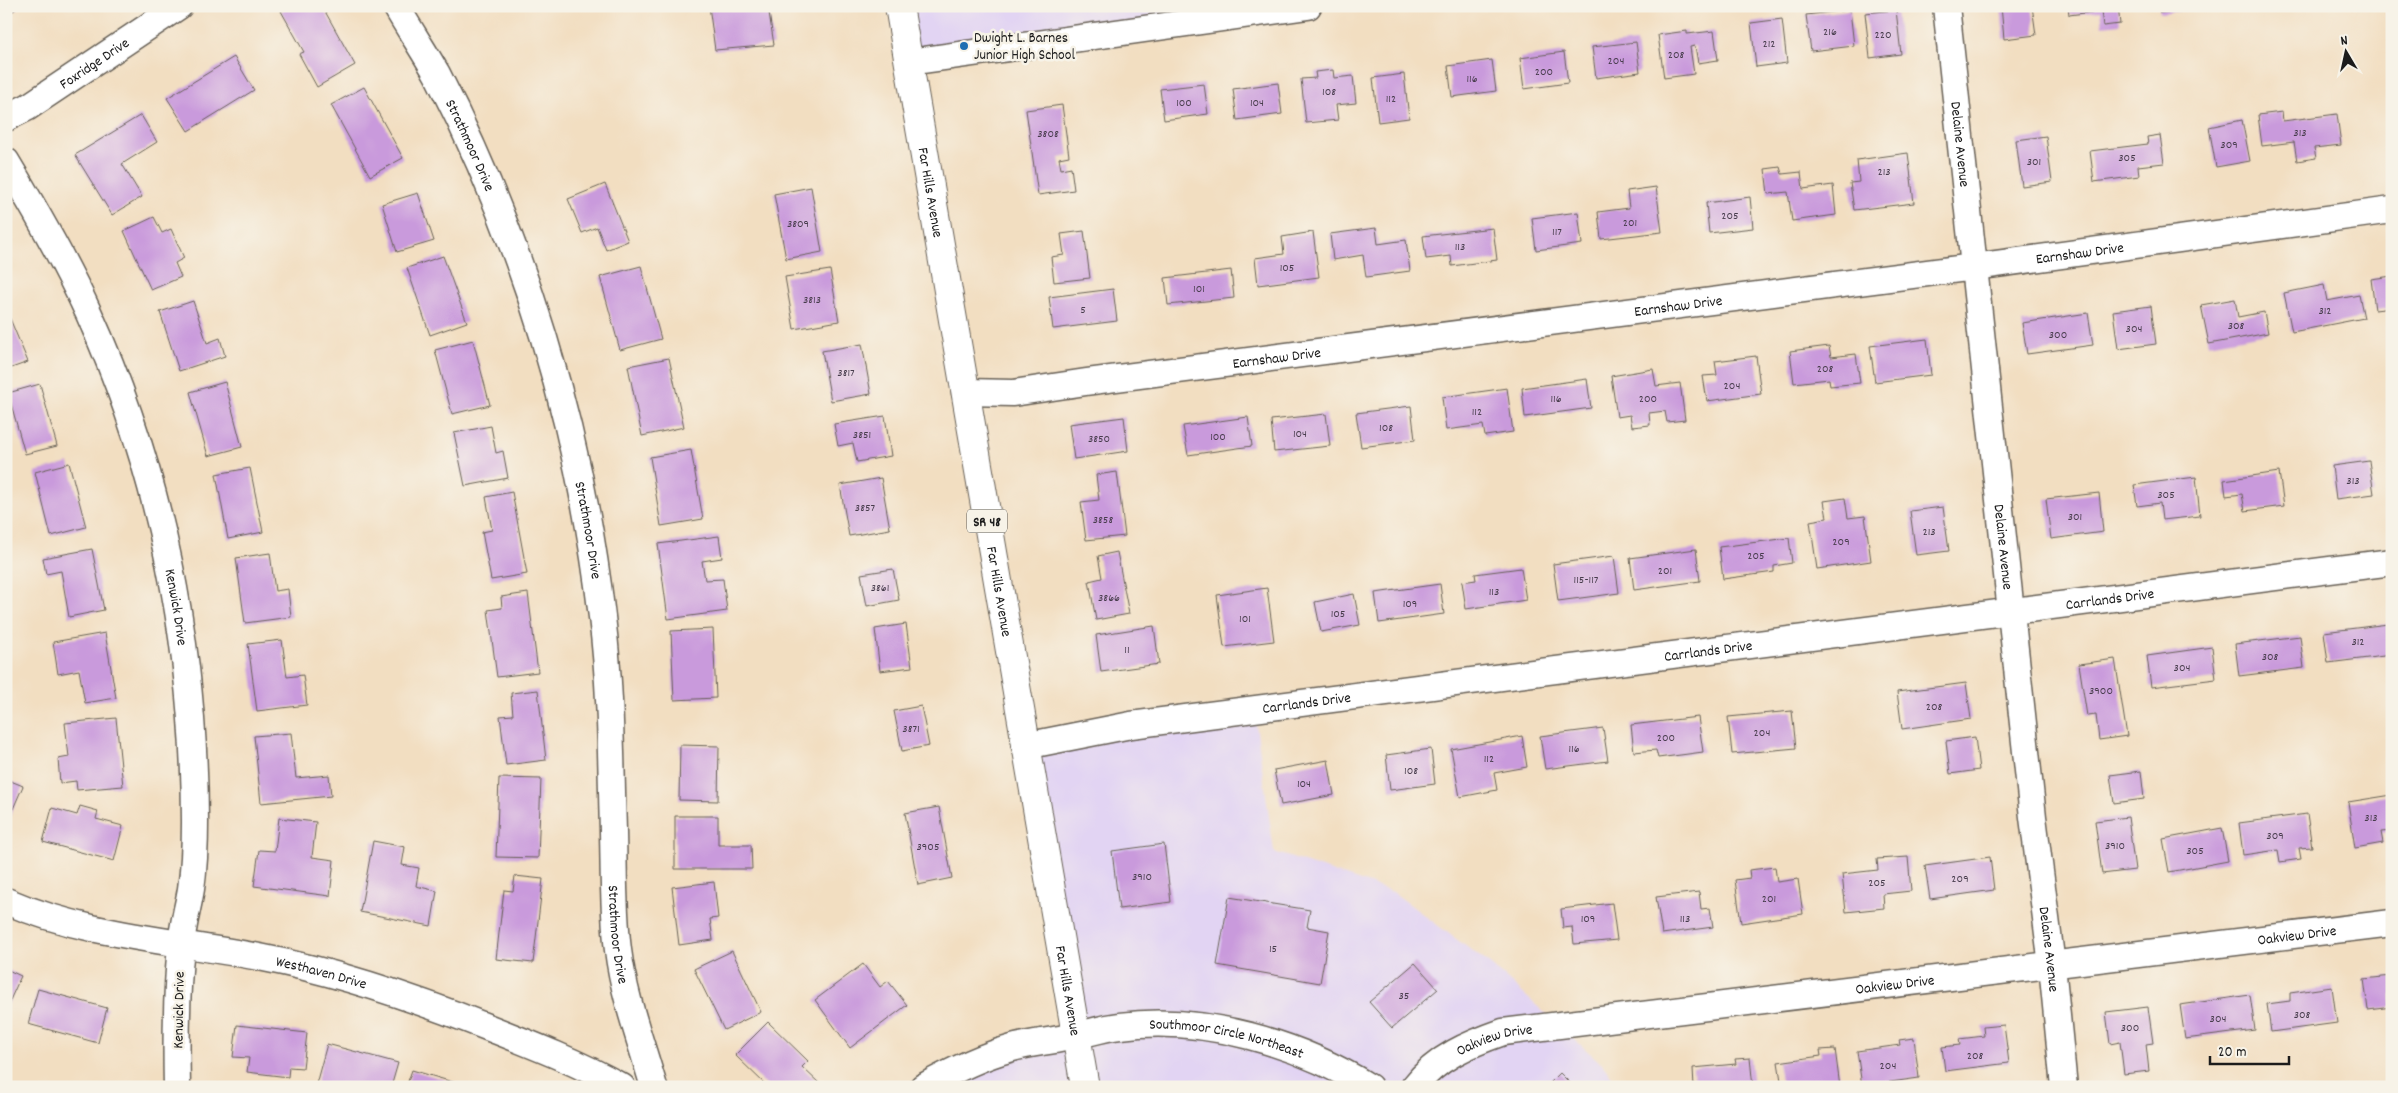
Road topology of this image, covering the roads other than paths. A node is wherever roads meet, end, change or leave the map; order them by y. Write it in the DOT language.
graph roads {
  1 [pos="179,6"];
  2 [pos="396,6"];
  3 [pos="898,6"];
  4 [pos="1308,6"];
  5 [pos="1946,6"];
  6 [pos="909,62"];
  7 [pos="6,118"];
  8 [pos="6,161"];
  9 [pos="2392,210"];
  10 [pos="1974,267"];
  11 [pos="965,392"];
  12 [pos="2392,562"];
  13 [pos="2011,612"];
  14 [pos="1025,746"];
  15 [pos="6,901"];
  16 [pos="2392,923"];
  17 [pos="181,944"];
  18 [pos="2052,965"];
  19 [pos="1076,1036"];
  20 [pos="177,1087"];
  21 [pos="622,1087"];
  22 [pos="654,1087"];
  23 [pos="922,1087"];
  24 [pos="1085,1087"];
  25 [pos="1369,1087"];
  26 [pos="1414,1087"];
  27 [pos="2064,1087"];
  1 -- 7 [label="street, Foxridge Drive"];
  2 -- 22 [label="street, Strathmoor Drive"];
  3 -- 6 [label="main road, Far Hills Avenue / SR 48"];
  4 -- 6 [label="street"];
  5 -- 10 [label="street, Delaine Avenue"];
  6 -- 11 [label="main road, Far Hills Avenue / SR 48"];
  8 -- 17 [label="street, Kenwick Drive"];
  9 -- 10 [label="street, Earnshaw Drive"];
  10 -- 11 [label="street, Earnshaw Drive"];
  10 -- 13 [label="street, Delaine Avenue"];
  11 -- 14 [label="main road, Far Hills Avenue / SR 48"];
  12 -- 13 [label="street, Carrlands Drive"];
  13 -- 14 [label="street, Carrlands Drive"];
  13 -- 18 [label="street, Delaine Avenue"];
  14 -- 19 [label="main road, Far Hills Avenue / SR 48"];
  15 -- 17 [label="street, Westhaven Drive"];
  16 -- 18 [label="street, Oakview Drive"];
  17 -- 20 [label="street, Kenwick Drive"];
  17 -- 21 [label="street, Westhaven Drive"];
  18 -- 26 [label="street, Oakview Drive"];
  18 -- 27 [label="street, Delaine Avenue"];
  19 -- 23 [label="street, Southmoor Circle Northeast"];
  19 -- 24 [label="main road, Far Hills Avenue / SR 48"];
  19 -- 25 [label="street, Southmoor Circle Northeast"];
}
